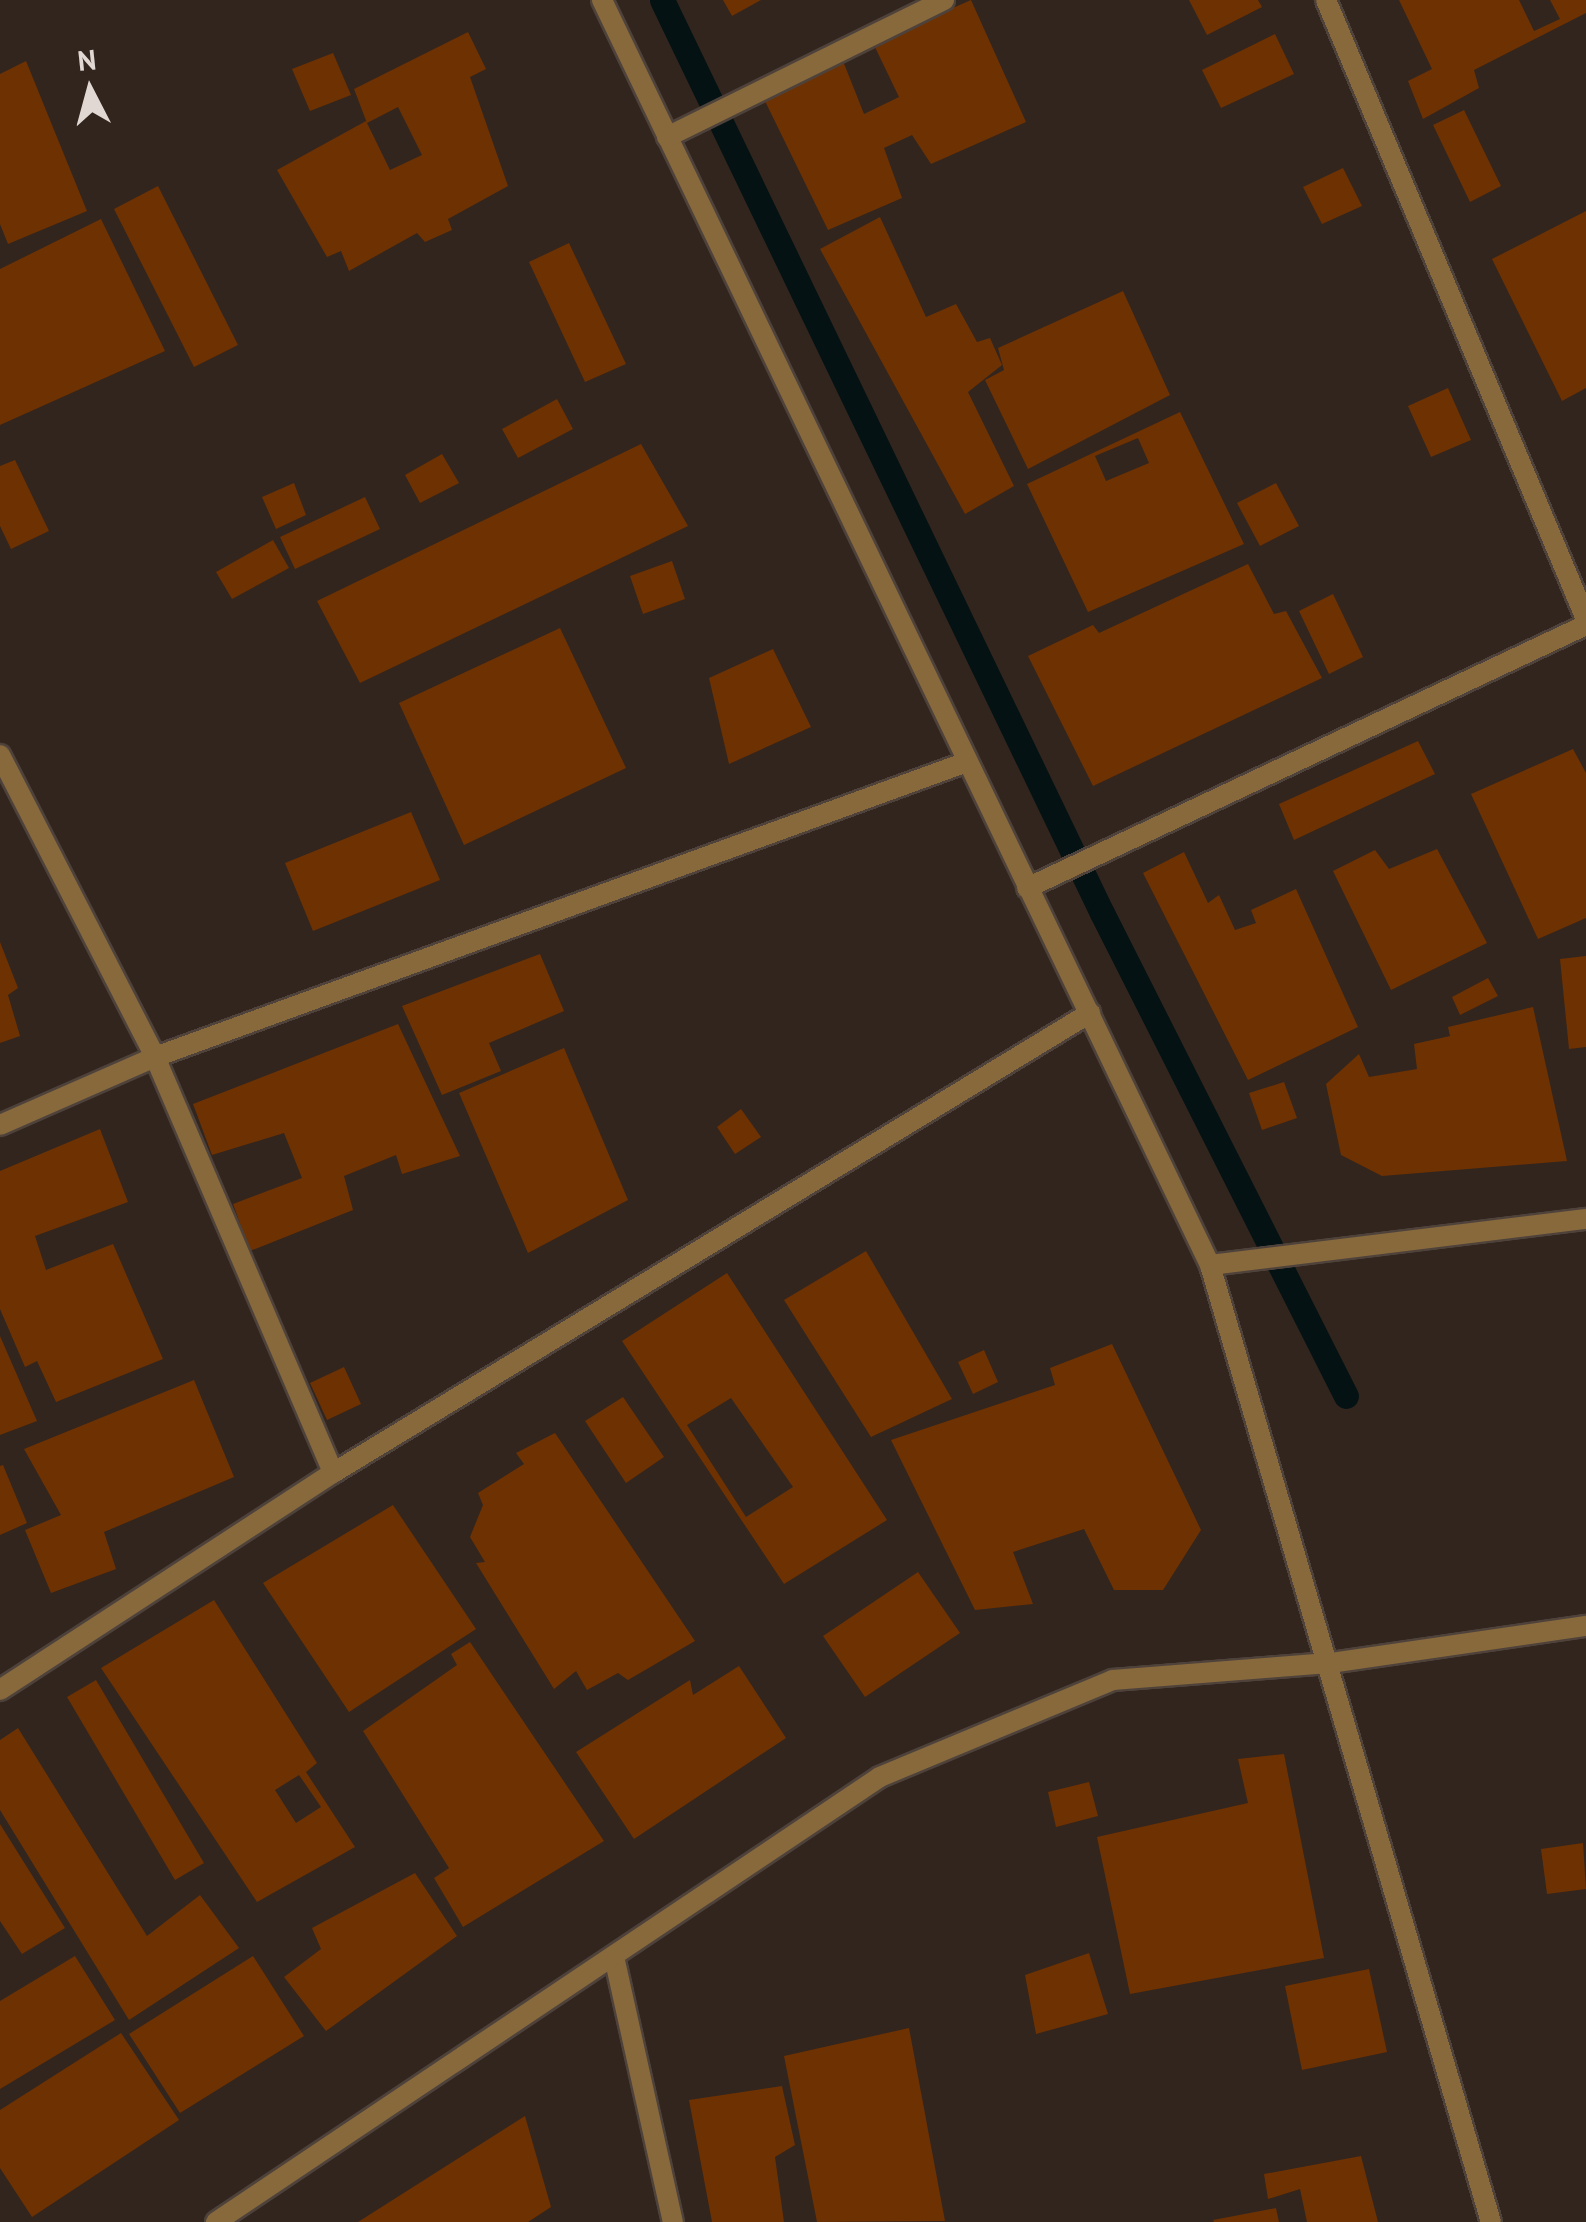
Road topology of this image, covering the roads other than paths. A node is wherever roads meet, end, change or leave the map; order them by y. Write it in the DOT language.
graph roads {
  1 [pos="602,0"];
  2 [pos="944,0"];
  3 [pos="1326,0"];
  4 [pos="667,137"];
  5 [pos="1586,622"];
  6 [pos="0,754"];
  7 [pos="964,763"];
  8 [pos="1027,888"];
  9 [pos="1090,1013"];
  10 [pos="154,1056"];
  11 [pos="0,1125"];
  12 [pos="1586,1219"];
  13 [pos="1210,1266"];
  14 [pos="333,1473"];
  15 [pos="1586,1626"];
  16 [pos="1332,1663"];
  17 [pos="0,1690"];
  18 [pos="616,1961"];
  19 [pos="216,2222"];
  20 [pos="673,2222"];
  21 [pos="1491,2222"];
  1 -- 4 [label="street"];
  2 -- 4 [label="street"];
  3 -- 5 [label="street"];
  4 -- 7 [label="street"];
  5 -- 8 [label="street"];
  6 -- 10 [label="street"];
  7 -- 8 [label="street"];
  7 -- 10 [label="street"];
  8 -- 9 [label="street"];
  9 -- 13 [label="street"];
  9 -- 14 [label="street"];
  10 -- 11 [label="street"];
  10 -- 14 [label="street"];
  12 -- 13 [label="street"];
  13 -- 16 [label="street"];
  14 -- 17 [label="street"];
  15 -- 16 [label="street"];
  16 -- 18 [label="street"];
  16 -- 21 [label="street"];
  18 -- 19 [label="street"];
  18 -- 20 [label="street"];
}
